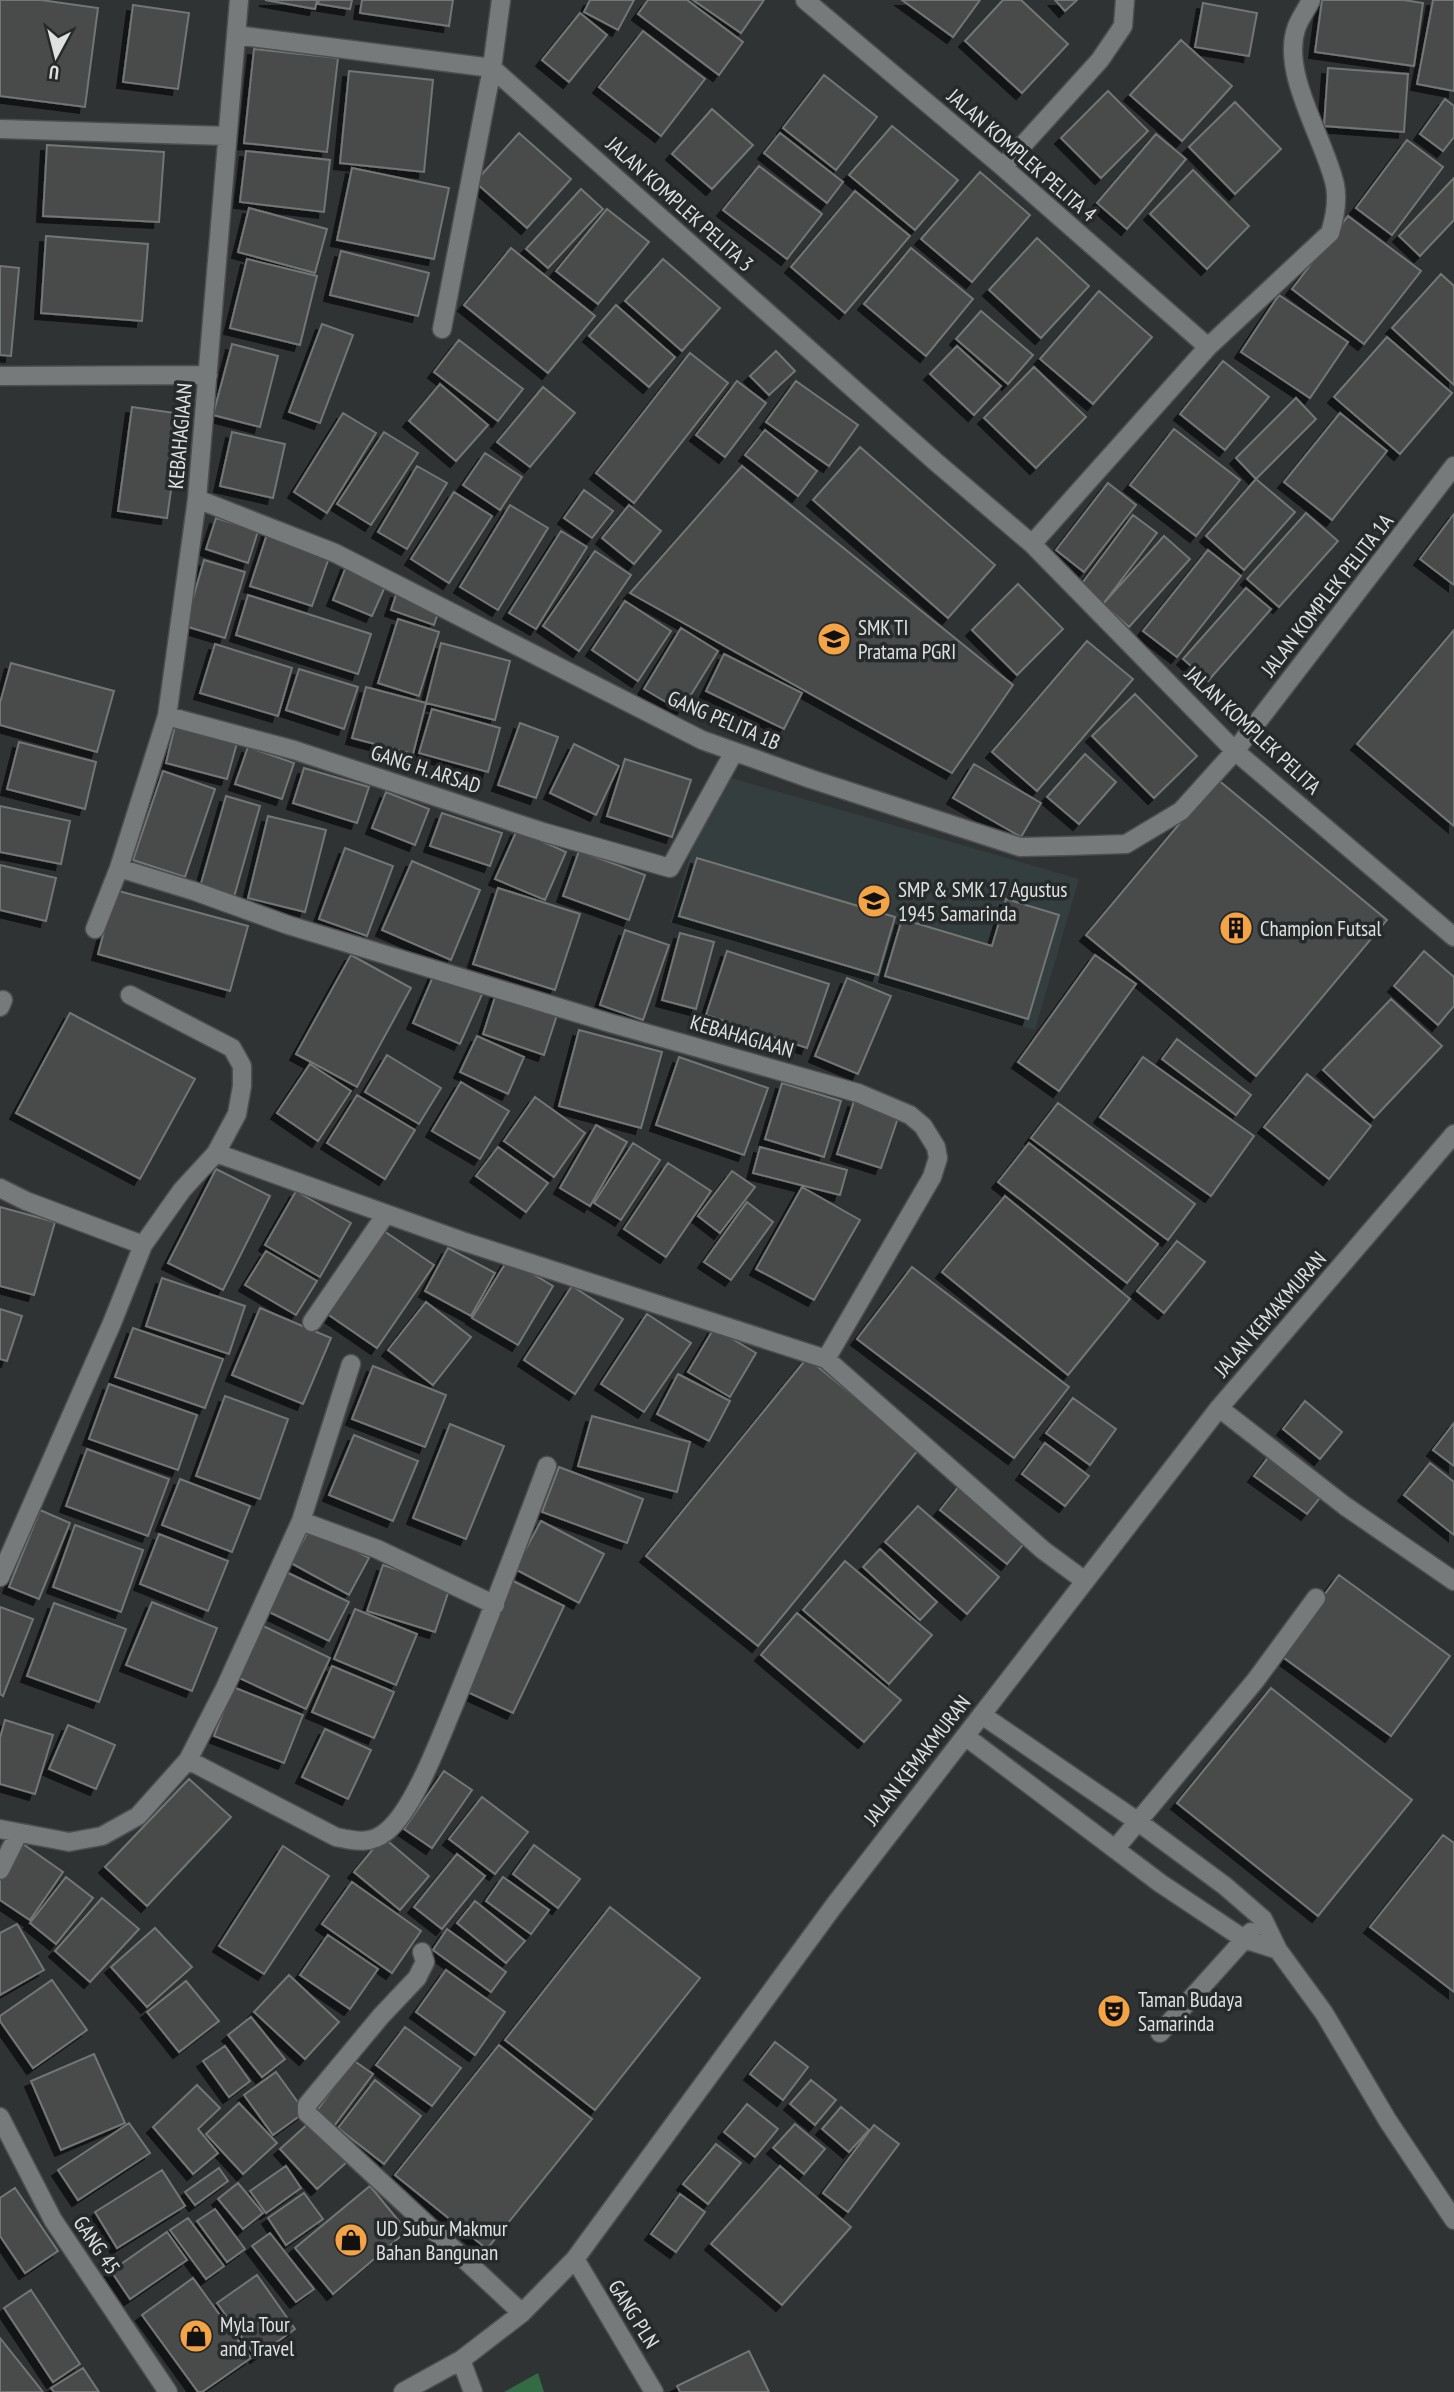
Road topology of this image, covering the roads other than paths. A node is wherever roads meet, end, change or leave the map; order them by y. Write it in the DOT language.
graph roads {
  1 [pos="239,0"];
  2 [pos="500,0"];
  3 [pos="805,0"];
  4 [pos="1125,0"];
  5 [pos="1311,0"];
  6 [pos="236,35"];
  7 [pos="492,68"];
  8 [pos="0,129"];
  9 [pos="227,135"];
  10 [pos="1003,167"];
  11 [pos="442,329"];
  12 [pos="1208,347"];
  13 [pos="208,375"];
  14 [pos="0,376"];
  15 [pos="1454,466"];
  16 [pos="197,499"];
  17 [pos="1032,544"];
  18 [pos="167,716"];
  19 [pos="1235,751"];
  20 [pos="734,752"];
  21 [pos="120,868"];
  22 [pos="95,929"];
  23 [pos="1454,937"];
  24 [pos="130,995"];
  25 [pos="1454,1135"];
  26 [pos="216,1153"];
  27 [pos="0,1188"];
  28 [pos="386,1214"];
  29 [pos="143,1245"];
  30 [pos="312,1322"];
  31 [pos="827,1359"];
  32 [pos="351,1364"];
  33 [pos="1219,1408"];
  34 [pos="547,1466"];
  35 [pos="301,1521"];
  36 [pos="0,1577"];
  37 [pos="1085,1581"];
  38 [pos="1454,1581"];
  39 [pos="1316,1598"];
  40 [pos="495,1605"];
  41 [pos="982,1715"];
  42 [pos="965,1736"];
  43 [pos="188,1760"];
  44 [pos="1137,1821"];
  45 [pos="0,1829"];
  46 [pos="18,1834"];
  47 [pos="1115,1849"];
  48 [pos="0,1870"];
  49 [pos="1263,1919"];
  50 [pos="1244,1939"];
  51 [pos="1278,1950"];
  52 [pos="422,1952"];
  53 [pos="1160,2033"];
  54 [pos="0,2117"];
  55 [pos="1454,2220"];
  56 [pos="575,2259"];
  57 [pos="522,2313"];
  58 [pos="461,2360"];
  59 [pos="169,2392"];
  60 [pos="403,2392"];
  61 [pos="473,2392"];
  62 [pos="654,2392"];
  1 -- 6 [label="street, KEBAHAGIAAN"];
  2 -- 7 [label="street"];
  3 -- 10 [label="street, JALAN KOMPLEK PELITA 4"];
  4 -- 10 [label="street"];
  5 -- 12 [label="street"];
  6 -- 7 [label="street"];
  6 -- 9 [label="street, KEBAHAGIAAN"];
  7 -- 11 [label="street"];
  7 -- 17 [label="street, JALAN KOMPLEK PELITA 3"];
  8 -- 9 [label="street"];
  9 -- 13 [label="street, KEBAHAGIAAN"];
  10 -- 12 [label="street, JALAN KOMPLEK PELITA 4"];
  12 -- 17 [label="street"];
  13 -- 14 [label="street"];
  13 -- 16 [label="street, KEBAHAGIAAN"];
  15 -- 19 [label="street, JALAN KOMPLEK PELITA 1A"];
  16 -- 18 [label="street, KEBAHAGIAAN"];
  16 -- 20 [label="street, GANG PELITA 1B"];
  17 -- 19 [label="street, JALAN KOMPLEK PELITA"];
  18 -- 20 [label="street, GANG H. ARSAD"];
  18 -- 21 [label="street, KEBAHAGIAAN"];
  19 -- 20 [label="street, GANG PELITA 1B"];
  19 -- 23 [label="street, JALAN KOMPLEK PELITA"];
  21 -- 22 [label="street, KEBAHAGIAAN"];
  21 -- 31 [label="street, KEBAHAGIAAN"];
  24 -- 26 [label="street"];
  25 -- 33 [label="street, JALAN KEMAKMURAN"];
  26 -- 28 [label="street"];
  26 -- 29 [label="street"];
  27 -- 29 [label="street"];
  28 -- 30 [label="street"];
  28 -- 31 [label="street"];
  29 -- 36 [label="street"];
  31 -- 37 [label="street"];
  32 -- 35 [label="street"];
  33 -- 37 [label="street, JALAN KEMAKMURAN"];
  33 -- 38 [label="street"];
  34 -- 40 [label="street"];
  35 -- 40 [label="street"];
  35 -- 43 [label="street"];
  37 -- 41 [label="street, JALAN KEMAKMURAN"];
  39 -- 44 [label="street"];
  40 -- 43 [label="street"];
  41 -- 42 [label="street, JALAN KEMAKMURAN"];
  41 -- 44 [label="street"];
  42 -- 47 [label="street"];
  42 -- 56 [label="street, JALAN KEMAKMURAN"];
  43 -- 46 [label="street"];
  44 -- 47 [label="street"];
  44 -- 49 [label="street"];
  45 -- 46 [label="street"];
  46 -- 48 [label="street"];
  47 -- 50 [label="street"];
  49 -- 50 [label="street"];
  49 -- 51 [label="street"];
  50 -- 51 [label="street"];
  50 -- 53 [label="street"];
  51 -- 55 [label="street"];
  52 -- 57 [label="street"];
  54 -- 59 [label="street, GANG 45"];
  56 -- 57 [label="street, JALAN KEMAKMURAN"];
  56 -- 62 [label="street, GANG PLN"];
  57 -- 58 [label="street, JALAN KEMAKMURAN"];
  58 -- 60 [label="street, JALAN KEMAKMURAN"];
  58 -- 61 [label="street"];
}
